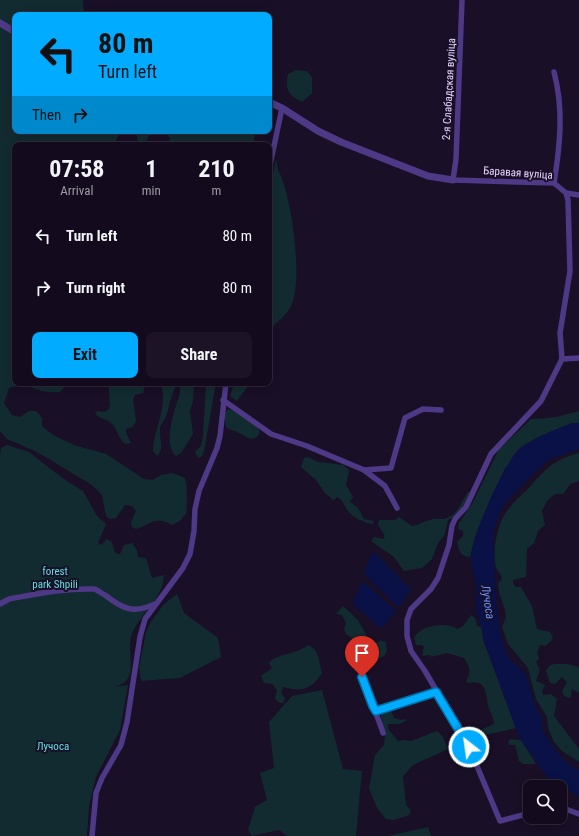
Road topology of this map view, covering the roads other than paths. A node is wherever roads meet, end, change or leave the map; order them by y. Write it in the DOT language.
graph roads {
  1 [pos="462,0"];
  2 [pos="0,23"];
  3 [pos="12,30"];
  4 [pos="554,72"];
  5 [pos="272,103"];
  6 [pos="282,108"];
  7 [pos="272,156"];
  8 [pos="453,180"];
  9 [pos="554,183"];
  10 [pos="566,193"];
  11 [pos="579,195"];
  12 [pos="579,358"];
  13 [pos="562,359"];
  14 [pos="225,386"];
  15 [pos="223,400"];
  16 [pos="441,410"];
  17 [pos="364,470"];
  18 [pos="397,508"];
  19 [pos="155,603"];
  20 [pos="0,604"];
  21 [pos="362,677"];
  22 [pos="436,692"];
  23 [pos="376,711"];
  24 [pos="383,733"];
  25 [pos="567,810"];
  26 [pos="579,814"];
  27 [pos="523,815"];
  28 [pos="92,836"];
  1 -- 8 [label="street, 2-я Слабадская вуліца"];
  2 -- 3 [label="street"];
  4 -- 9 [label="street"];
  5 -- 6 [label="street"];
  6 -- 7 [label="street"];
  6 -- 8 [label="street"];
  8 -- 9 [label="street, Баравая вуліца"];
  9 -- 10 [label="street, Баравая вуліца"];
  10 -- 11 [label="street"];
  10 -- 13 [label="street"];
  12 -- 13 [label="street"];
  13 -- 22 [label="street"];
  14 -- 15 [label="street"];
  15 -- 17 [label="street"];
  15 -- 19 [label="street"];
  16 -- 17 [label="street"];
  17 -- 18 [label="street"];
  19 -- 20 [label="street"];
  19 -- 28 [label="street"];
  21 -- 23 [label="street"];
  22 -- 23 [label="street"];
  22 -- 27 [label="street"];
  23 -- 24 [label="street"];
  25 -- 26 [label="street"];
}
